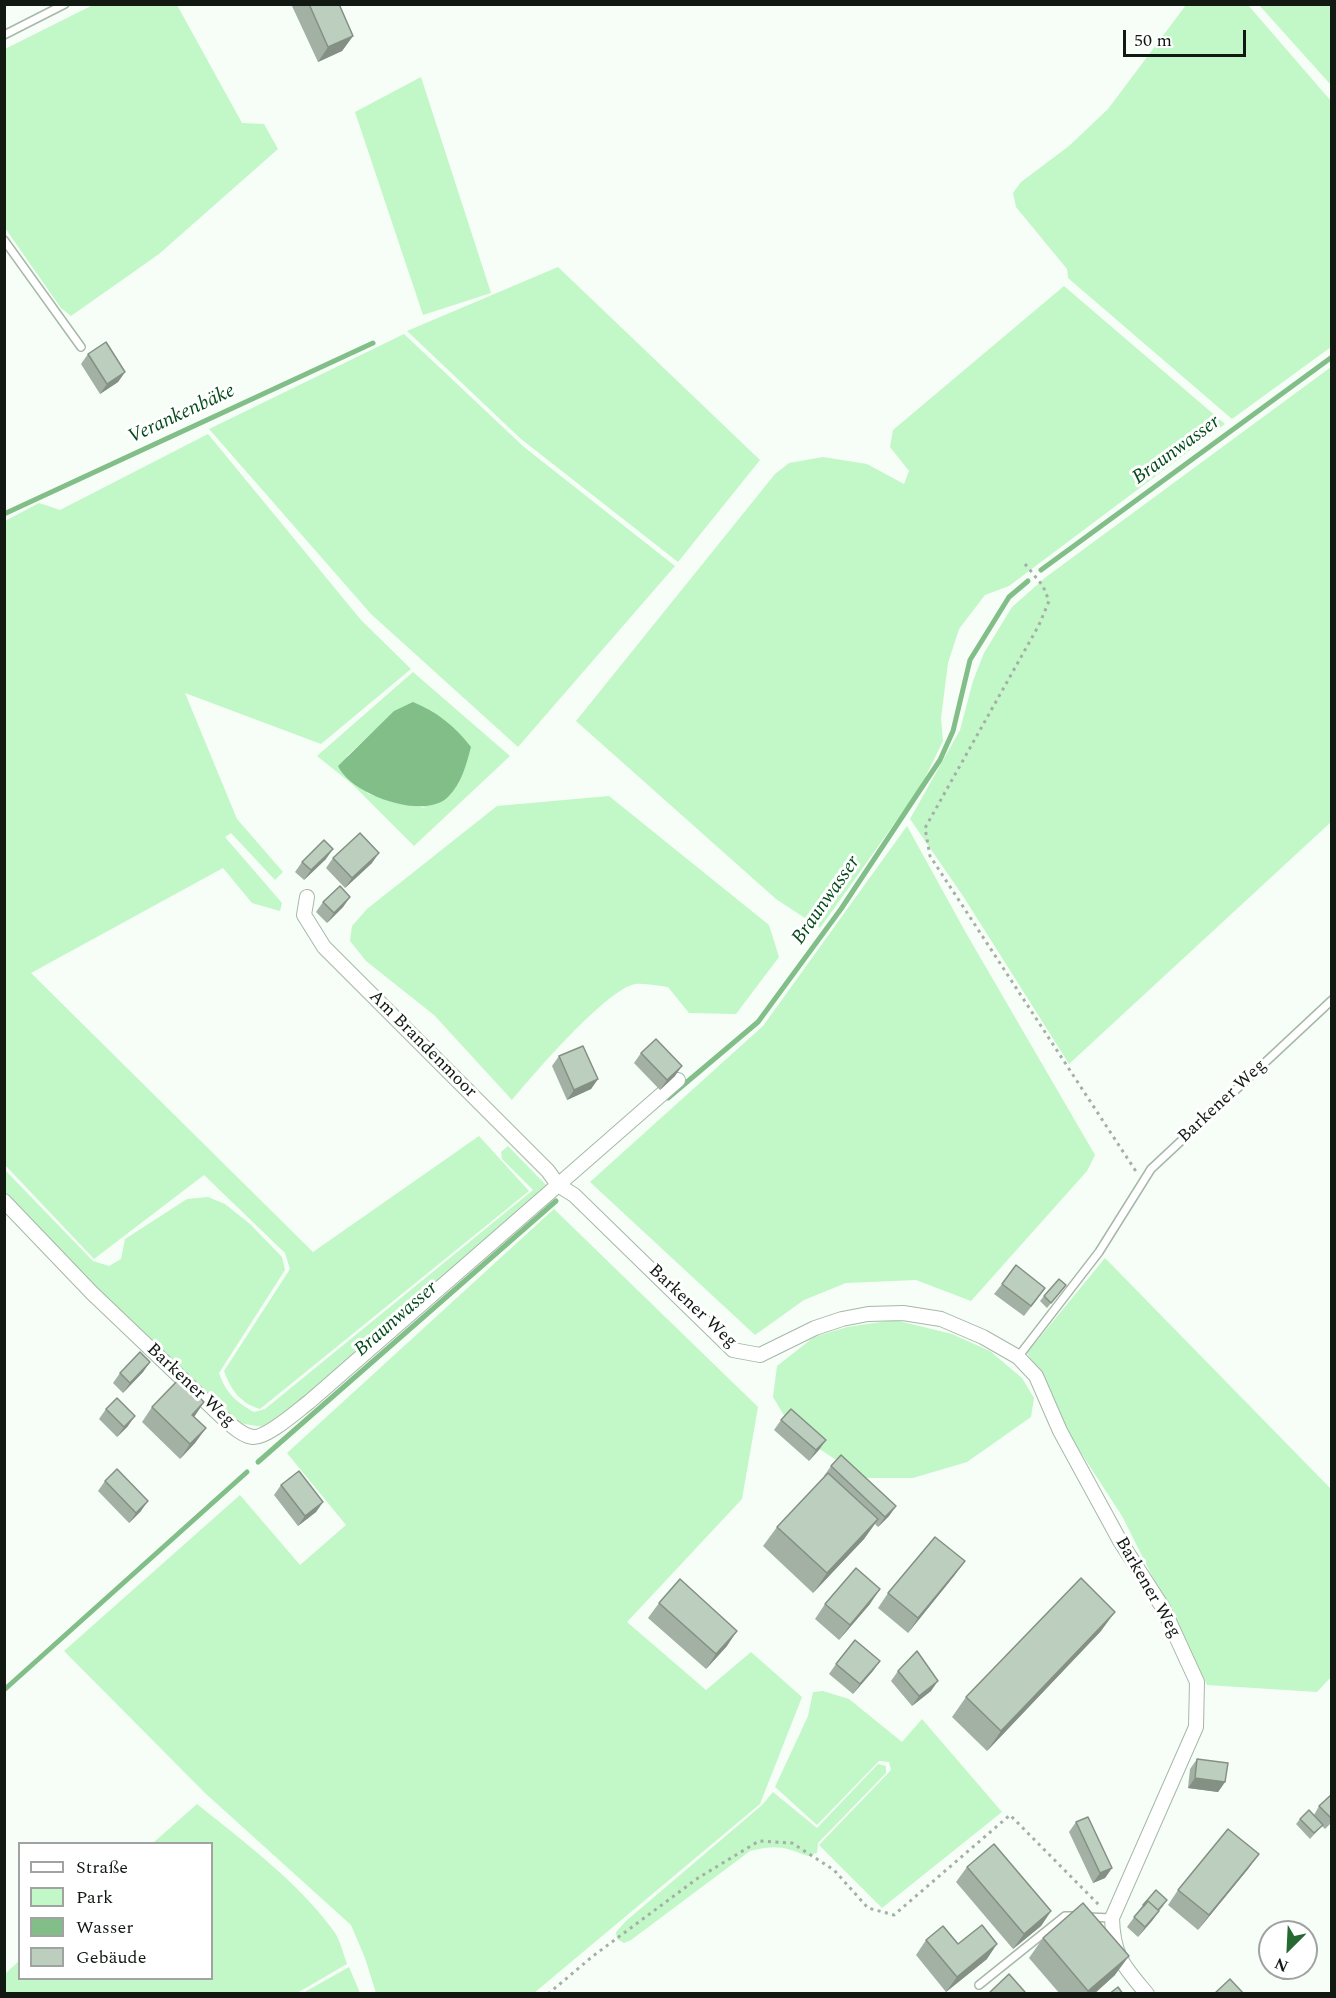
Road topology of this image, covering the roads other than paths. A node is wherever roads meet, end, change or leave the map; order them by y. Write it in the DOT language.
graph roads {
  1 [pos="65,4"];
  2 [pos="4,35"];
  3 [pos="4,240"];
  4 [pos="81,347"];
  5 [pos="307,897"];
  6 [pos="1332,1000"];
  7 [pos="678,1080"];
  8 [pos="558,1185"];
  9 [pos="4,1201"];
  10 [pos="1018,1357"];
  11 [pos="1112,1918"];
  12 [pos="979,1985"];
  13 [pos="1147,1994"];
  1 -- 2 [label="lane"];
  3 -- 4 [label="lane"];
  5 -- 8 [label="street, Am Brandenmoor"];
  6 -- 10 [label="lane, Barkener Weg"];
  7 -- 8 [label="street, Barkener Weg"];
  8 -- 9 [label="street, Barkener Weg"];
  8 -- 10 [label="street, Barkener Weg"];
  10 -- 11 [label="street, Barkener Weg"];
  11 -- 12 [label="lane"];
  11 -- 13 [label="street, Barkener Weg"];
}
